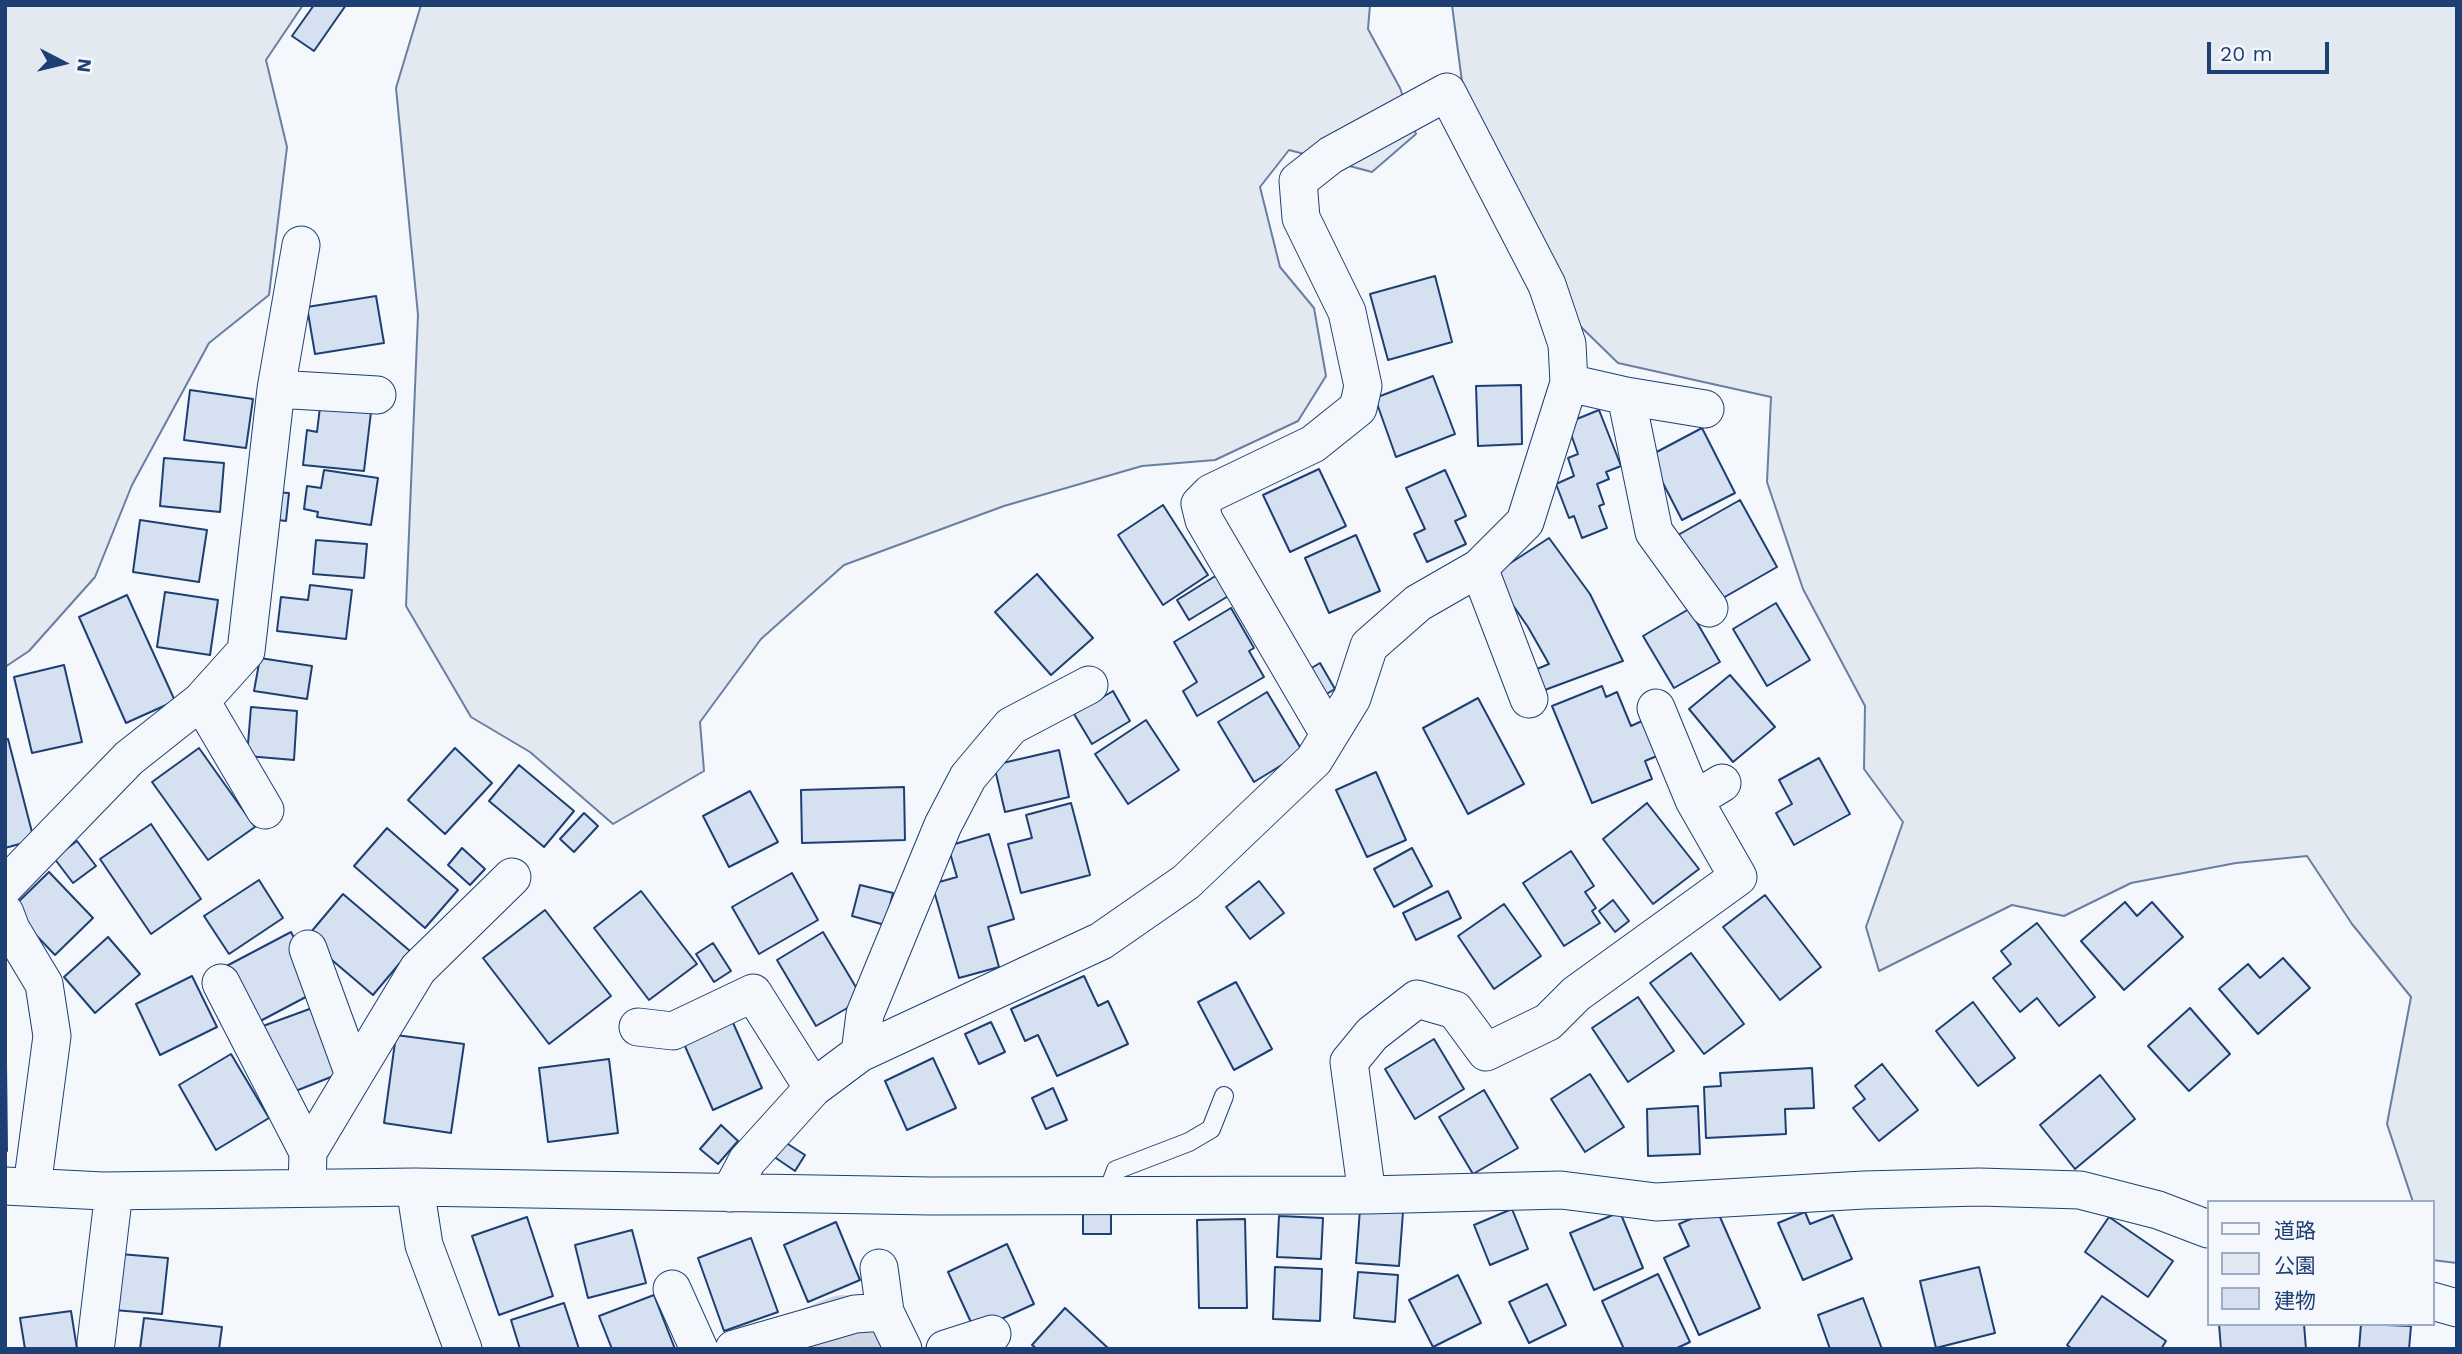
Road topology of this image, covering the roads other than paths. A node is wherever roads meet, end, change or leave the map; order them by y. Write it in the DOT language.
graph roads {
  1 [pos="302,245"];
  2 [pos="1569,383"];
  3 [pos="276,389"];
  4 [pos="377,395"];
  5 [pos="1626,396"];
  6 [pos="1704,410"];
  7 [pos="1479,568"];
  8 [pos="1709,608"];
  9 [pos="1088,685"];
  10 [pos="1529,699"];
  11 [pos="201,701"];
  12 [pos="1656,708"];
  13 [pos="1329,734"];
  14 [pos="265,810"];
  15 [pos="512,877"];
  16 [pos="5,886"];
  17 [pos="5,913"];
  18 [pos="308,949"];
  19 [pos="221,984"];
  20 [pos="638,1027"];
  21 [pos="860,1053"];
  22 [pos="354,1075"];
  23 [pos="813,1088"];
  24 [pos="1224,1096"];
  25 [pos="308,1152"];
  26 [pos="18,1186"];
  27 [pos="415,1187"];
  28 [pos="307,1188"];
  29 [pos="114,1191"];
  30 [pos="730,1193"];
  31 [pos="1367,1195"];
  32 [pos="1106,1196"];
  33 [pos="2206,1229"];
  34 [pos="879,1268"];
  35 [pos="672,1289"];
  36 [pos="2434,1302"];
  37 [pos="2457,1308"];
  38 [pos="885,1312"];
  39 [pos="992,1334"];
  40 [pos="96,1343"];
  41 [pos="463,1349"];
  42 [pos="699,1349"];
  43 [pos="734,1349"];
  44 [pos="903,1349"];
  45 [pos="945,1349"];
  1 -- 3 [label="street"];
  2 -- 5 [label="street"];
  2 -- 7 [label="street"];
  2 -- 13 [label="street"];
  3 -- 4 [label="street"];
  3 -- 11 [label="street"];
  5 -- 6 [label="street"];
  5 -- 8 [label="street"];
  7 -- 10 [label="street"];
  7 -- 13 [label="street"];
  9 -- 21 [label="street"];
  11 -- 14 [label="street"];
  11 -- 16 [label="street"];
  12 -- 31 [label="street"];
  13 -- 21 [label="street"];
  15 -- 22 [label="street"];
  17 -- 26 [label="street"];
  18 -- 22 [label="street"];
  19 -- 25 [label="street"];
  20 -- 23 [label="street"];
  21 -- 23 [label="street"];
  22 -- 25 [label="street"];
  23 -- 30 [label="street"];
  24 -- 32 [label="lane"];
  25 -- 28 [label="street"];
  26 -- 29 [label="street"];
  27 -- 28 [label="street"];
  27 -- 30 [label="street"];
  27 -- 41 [label="street"];
  28 -- 29 [label="street"];
  29 -- 40 [label="street"];
  30 -- 32 [label="street"];
  31 -- 32 [label="street"];
  31 -- 33 [label="street"];
  34 -- 38 [label="street"];
  35 -- 42 [label="street"];
  36 -- 37 [label="street"];
  38 -- 43 [label="street"];
  38 -- 44 [label="street"];
  39 -- 45 [label="street"];
}
